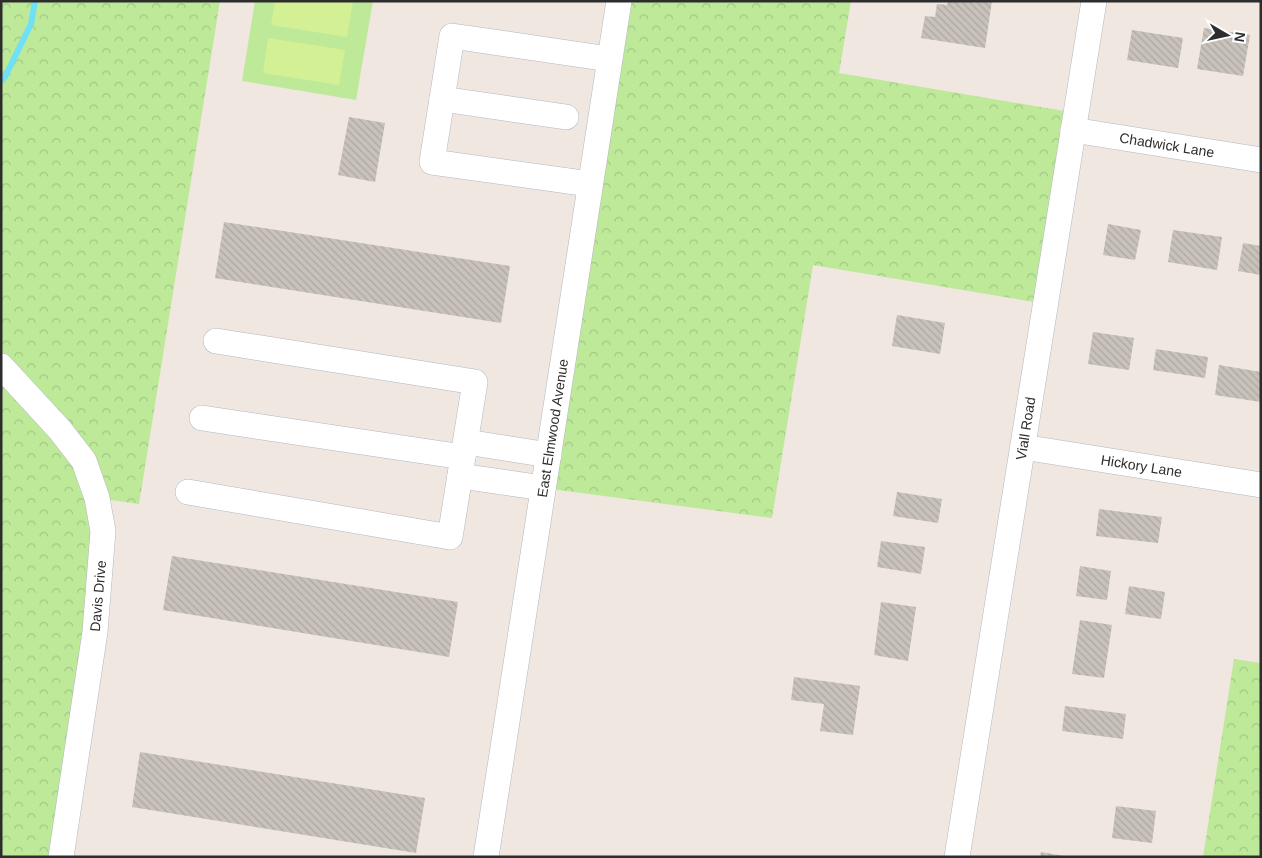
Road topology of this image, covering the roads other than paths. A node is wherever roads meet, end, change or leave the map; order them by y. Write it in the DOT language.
graph roads {
  1 [pos="618,1"];
  2 [pos="1094,1"];
  3 [pos="610,59"];
  4 [pos="442,99"];
  5 [pos="566,117"];
  6 [pos="1073,130"];
  7 [pos="1261,160"];
  8 [pos="590,184"];
  9 [pos="216,341"];
  10 [pos="1,366"];
  11 [pos="202,418"];
  12 [pos="1023,447"];
  13 [pos="549,455"];
  14 [pos="463,458"];
  15 [pos="1261,485"];
  16 [pos="543,488"];
  17 [pos="188,492"];
  18 [pos="61,857"];
  19 [pos="486,857"];
  20 [pos="957,857"];
  1 -- 3 [label="street, East Elmwood Avenue"];
  2 -- 6 [label="street, Viall Road"];
  3 -- 4 [label="street"];
  3 -- 8 [label="street, East Elmwood Avenue"];
  4 -- 5 [label="street"];
  4 -- 8 [label="street"];
  6 -- 7 [label="street, Chadwick Lane"];
  6 -- 12 [label="street, Viall Road"];
  8 -- 13 [label="street, East Elmwood Avenue"];
  9 -- 14 [label="street"];
  10 -- 18 [label="street, Davis Drive"];
  11 -- 14 [label="street"];
  12 -- 15 [label="street, Hickory Lane"];
  12 -- 20 [label="street, Viall Road"];
  13 -- 14 [label="street"];
  13 -- 16 [label="street, East Elmwood Avenue"];
  14 -- 16 [label="street"];
  14 -- 17 [label="street"];
  16 -- 19 [label="street, East Elmwood Avenue"];
}
